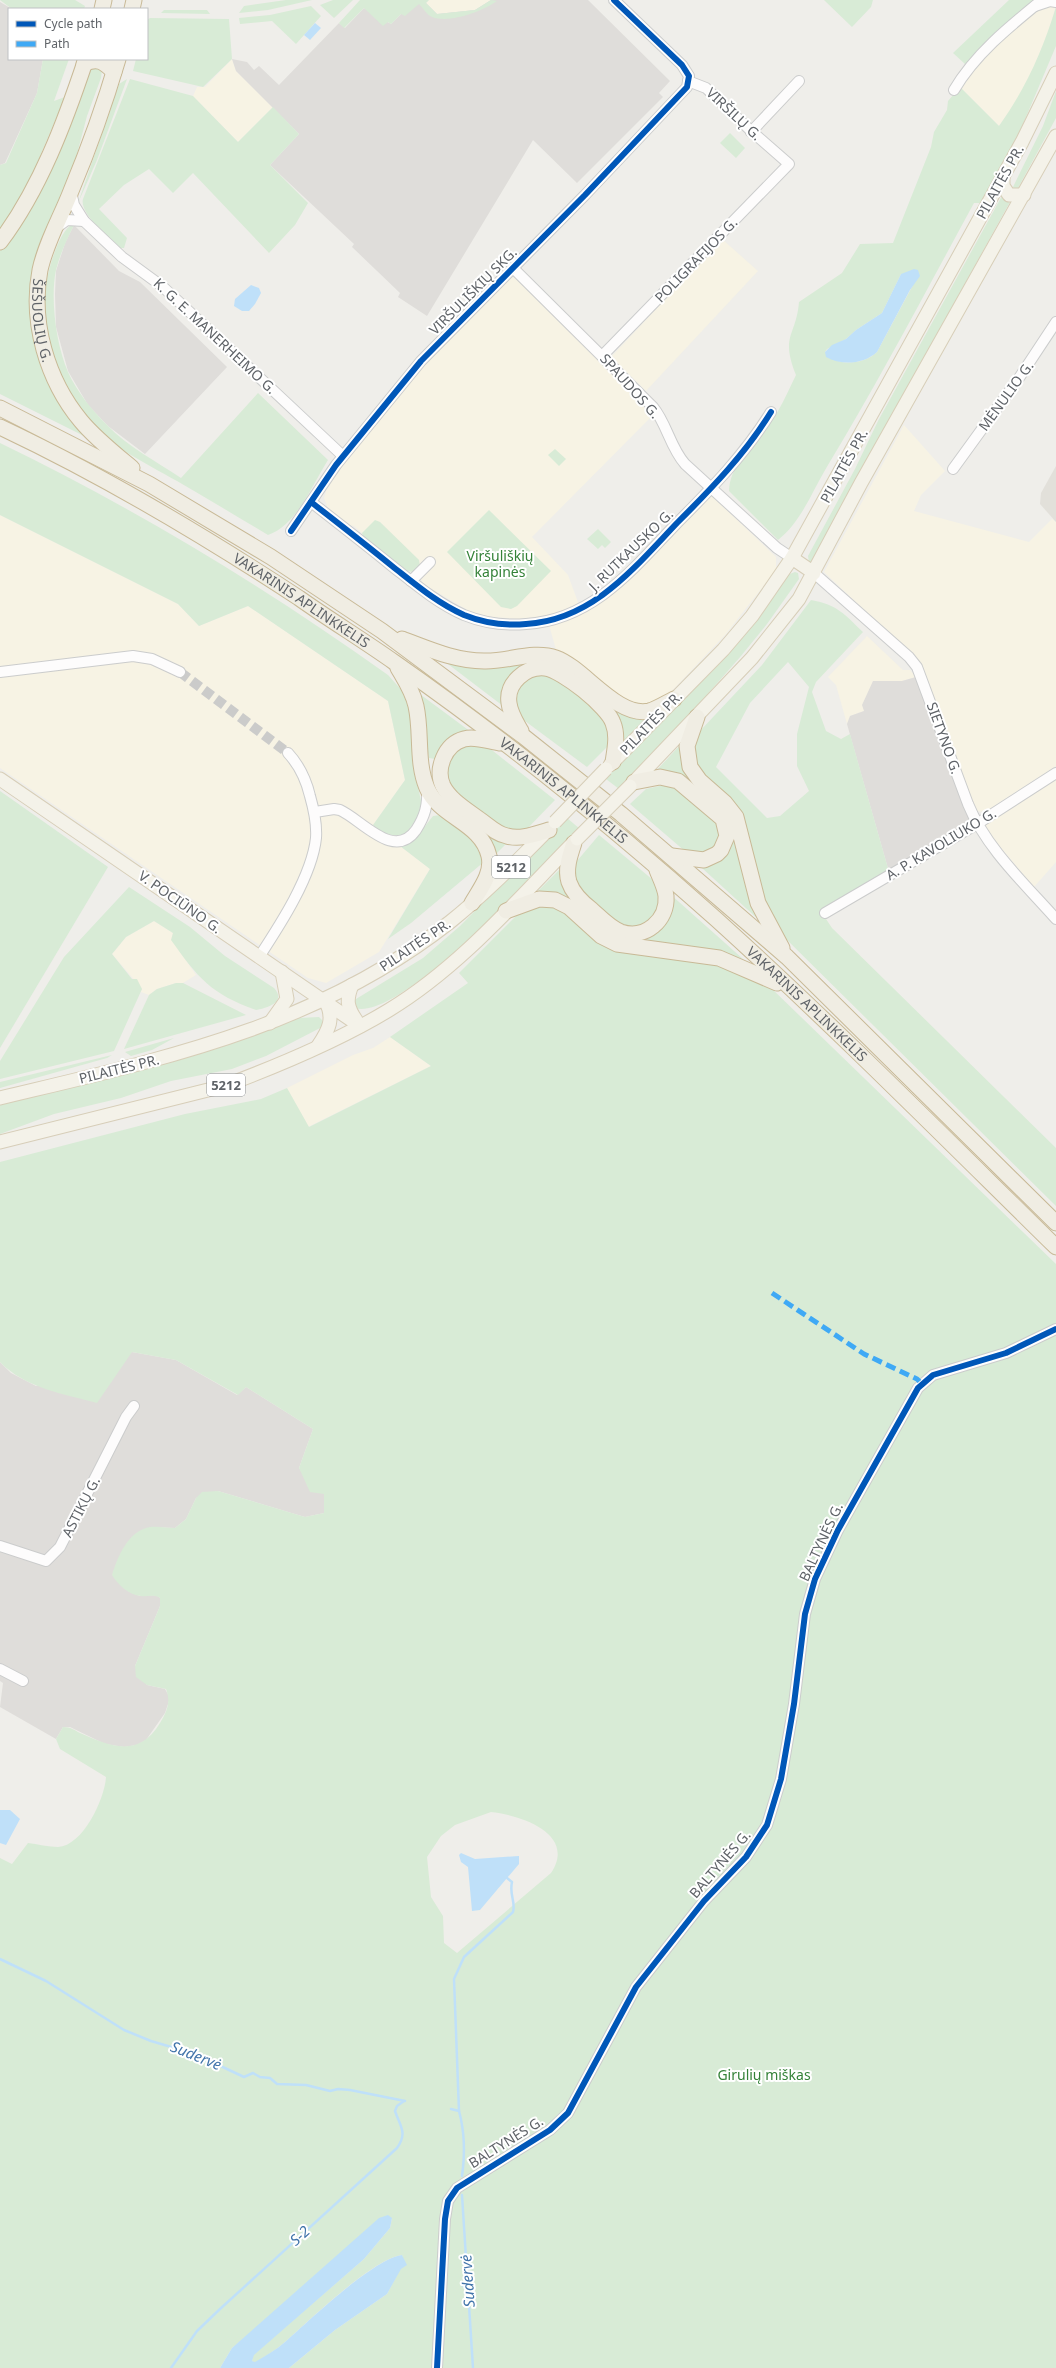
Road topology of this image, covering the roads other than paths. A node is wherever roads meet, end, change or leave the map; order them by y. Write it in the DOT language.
graph roads {
  1 [pos="614,0"];
  2 [pos="1056,2"];
  3 [pos="1038,3"];
  4 [pos="85,62"];
  5 [pos="116,66"];
  6 [pos="1056,73"];
  7 [pos="800,81"];
  8 [pos="688,82"];
  9 [pos="954,90"];
  10 [pos="751,132"];
  11 [pos="1056,136"];
  12 [pos="789,164"];
  13 [pos="1003,177"];
  14 [pos="71,191"];
  15 [pos="1024,195"];
  16 [pos="84,221"];
  17 [pos="54,230"];
  18 [pos="0,242"];
  19 [pos="513,268"];
  20 [pos="1056,322"];
  21 [pos="603,355"];
  22 [pos="0,408"];
  23 [pos="771,412"];
  24 [pos="0,427"];
  25 [pos="343,456"];
  26 [pos="953,469"];
  27 [pos="149,484"];
  28 [pos="712,487"];
  29 [pos="311,502"];
  30 [pos="291,531"];
  31 [pos="792,558"];
  32 [pos="430,562"];
  33 [pos="814,573"];
  34 [pos="411,581"];
  35 [pos="382,631"];
  36 [pos="394,662"];
  37 [pos="0,672"];
  38 [pos="180,672"];
  39 [pos="674,699"];
  40 [pos="697,717"];
  41 [pos="523,736"];
  42 [pos="506,745"];
  43 [pos="288,753"];
  44 [pos="609,765"];
  45 [pos="1056,773"];
  46 [pos="0,779"];
  47 [pos="632,784"];
  48 [pos="427,787"];
  49 [pos="315,812"];
  50 [pos="447,812"];
  51 [pos="424,818"];
  52 [pos="978,824"];
  53 [pos="552,826"];
  54 [pos="576,841"];
  55 [pos="672,856"];
  56 [pos="656,867"];
  57 [pos="472,903"];
  58 [pos="506,911"];
  59 [pos="825,913"];
  60 [pos="1056,919"];
  61 [pos="260,957"];
  62 [pos="787,957"];
  63 [pos="282,972"];
  64 [pos="352,986"];
  65 [pos="790,990"];
  66 [pos="325,1000"];
  67 [pos="269,1024"];
  68 [pos="360,1026"];
  69 [pos="318,1046"];
  70 [pos="0,1098"];
  71 [pos="0,1142"];
  72 [pos="1056,1223"];
  73 [pos="1056,1247"];
  74 [pos="1056,1328"];
  75 [pos="134,1406"];
  76 [pos="0,1546"];
  77 [pos="0,1669"];
  78 [pos="23,1681"];
  79 [pos="437,2368"];
  1 -- 8 [label="street"];
  2 -- 3 [label="street"];
  3 -- 9 [label="street"];
  4 -- 5 [label="highway"];
  4 -- 18 [label="highway"];
  5 -- 14 [label="highway, ŠEŠUOLIŲ G."];
  6 -- 13 [label="main road, PILAITĖS PR."];
  7 -- 10 [label="street"];
  8 -- 10 [label="street, VIRŠILŲ G."];
  8 -- 19 [label="street, VIRŠULIŠKIŲ SKG."];
  10 -- 12 [label="street, VIRŠILŲ G."];
  11 -- 15 [label="main road, PILAITĖS PR."];
  12 -- 21 [label="street, POLIGRAFIJOS G."];
  13 -- 15 [label="main road"];
  13 -- 31 [label="main road, PILAITĖS PR."];
  14 -- 16 [label="street, K. G. E. MANERHEIMO G."];
  14 -- 17 [label="highway, ŠEŠUOLIŲ G."];
  15 -- 33 [label="main road, PILAITĖS PR."];
  16 -- 17 [label="street"];
  16 -- 25 [label="street, K. G. E. MANERHEIMO G."];
  17 -- 27 [label="highway, ŠEŠUOLIŲ G."];
  19 -- 21 [label="street, SPAUDOS G."];
  19 -- 25 [label="street, VIRŠULIŠKIŲ SKG."];
  20 -- 26 [label="street, MĖNULIO G."];
  21 -- 28 [label="street, SPAUDOS G."];
  22 -- 27 [label="highway, VAKARINIS APLINKKELIS"];
  23 -- 28 [label="street, J. RUTKAUSKO G."];
  24 -- 36 [label="highway, VAKARINIS APLINKKELIS"];
  25 -- 29 [label="street, VIRŠULIŠKIŲ SKG."];
  27 -- 35 [label="highway, VAKARINIS APLINKKELIS"];
  28 -- 31 [label="street, SPAUDOS G."];
  28 -- 34 [label="street, J. RUTKAUSKO G."];
  29 -- 30 [label="street, VIRŠULIŠKIŲ SKG."];
  29 -- 34 [label="street, J. RUTKAUSKO G."];
  31 -- 33 [label="main road"];
  31 -- 39 [label="main road, PILAITĖS PR."];
  32 -- 34 [label="street"];
  33 -- 40 [label="main road, PILAITĖS PR."];
  33 -- 52 [label="street, SIETYNO G."];
  35 -- 39 [label="highway"];
  35 -- 41 [label="highway, VAKARINIS APLINKKELIS"];
  36 -- 42 [label="highway, VAKARINIS APLINKKELIS"];
  36 -- 48 [label="highway"];
  37 -- 38 [label="street"];
  39 -- 44 [label="main road, PILAITĖS PR. / 5212"];
  40 -- 47 [label="main road, PILAITĖS PR. / 5212"];
  40 -- 62 [label="highway"];
  41 -- 44 [label="highway"];
  41 -- 55 [label="highway, VAKARINIS APLINKKELIS"];
  42 -- 53 [label="highway"];
  42 -- 56 [label="highway, VAKARINIS APLINKKELIS"];
  43 -- 49 [label="street"];
  44 -- 53 [label="main road, PILAITĖS PR. / 5212, bridge"];
  45 -- 52 [label="street, A. P. KAVOLIUKO G."];
  46 -- 61 [label="main road, V. POCIŪNO G."];
  47 -- 54 [label="main road, PILAITĖS PR. / 5212, bridge"];
  47 -- 55 [label="highway"];
  48 -- 50 [label="highway"];
  48 -- 51 [label="street"];
  49 -- 51 [label="street"];
  49 -- 61 [label="street"];
  50 -- 51 [label="street"];
  50 -- 57 [label="highway"];
  52 -- 59 [label="street, A. P. KAVOLIUKO G."];
  52 -- 60 [label="street, SIETYNO G."];
  53 -- 57 [label="main road, PILAITĖS PR. / 5212"];
  54 -- 56 [label="highway"];
  54 -- 58 [label="main road, PILAITĖS PR. / 5212"];
  55 -- 62 [label="highway, VAKARINIS APLINKKELIS"];
  56 -- 65 [label="highway, VAKARINIS APLINKKELIS"];
  57 -- 64 [label="main road, PILAITĖS PR. / 5212"];
  58 -- 65 [label="highway"];
  58 -- 68 [label="main road, PILAITĖS PR. / 5212"];
  61 -- 63 [label="main road, V. POCIŪNO G."];
  62 -- 72 [label="highway, VAKARINIS APLINKKELIS"];
  63 -- 66 [label="main road, V. POCIŪNO G."];
  63 -- 67 [label="main road"];
  64 -- 66 [label="main road, PILAITĖS PR. / 5212"];
  64 -- 68 [label="main road"];
  65 -- 73 [label="highway, VAKARINIS APLINKKELIS"];
  66 -- 67 [label="main road, PILAITĖS PR. / 5212"];
  66 -- 68 [label="main road, V. POCIŪNO G."];
  66 -- 69 [label="main road"];
  67 -- 70 [label="main road, PILAITĖS PR. / 5212"];
  68 -- 69 [label="main road, PILAITĖS PR. / 5212"];
  69 -- 71 [label="main road, PILAITĖS PR. / 5212"];
  74 -- 79 [label="street, BALTYNĖS G."];
  75 -- 76 [label="street, ASTIKŲ G."];
  77 -- 78 [label="street"];
}
